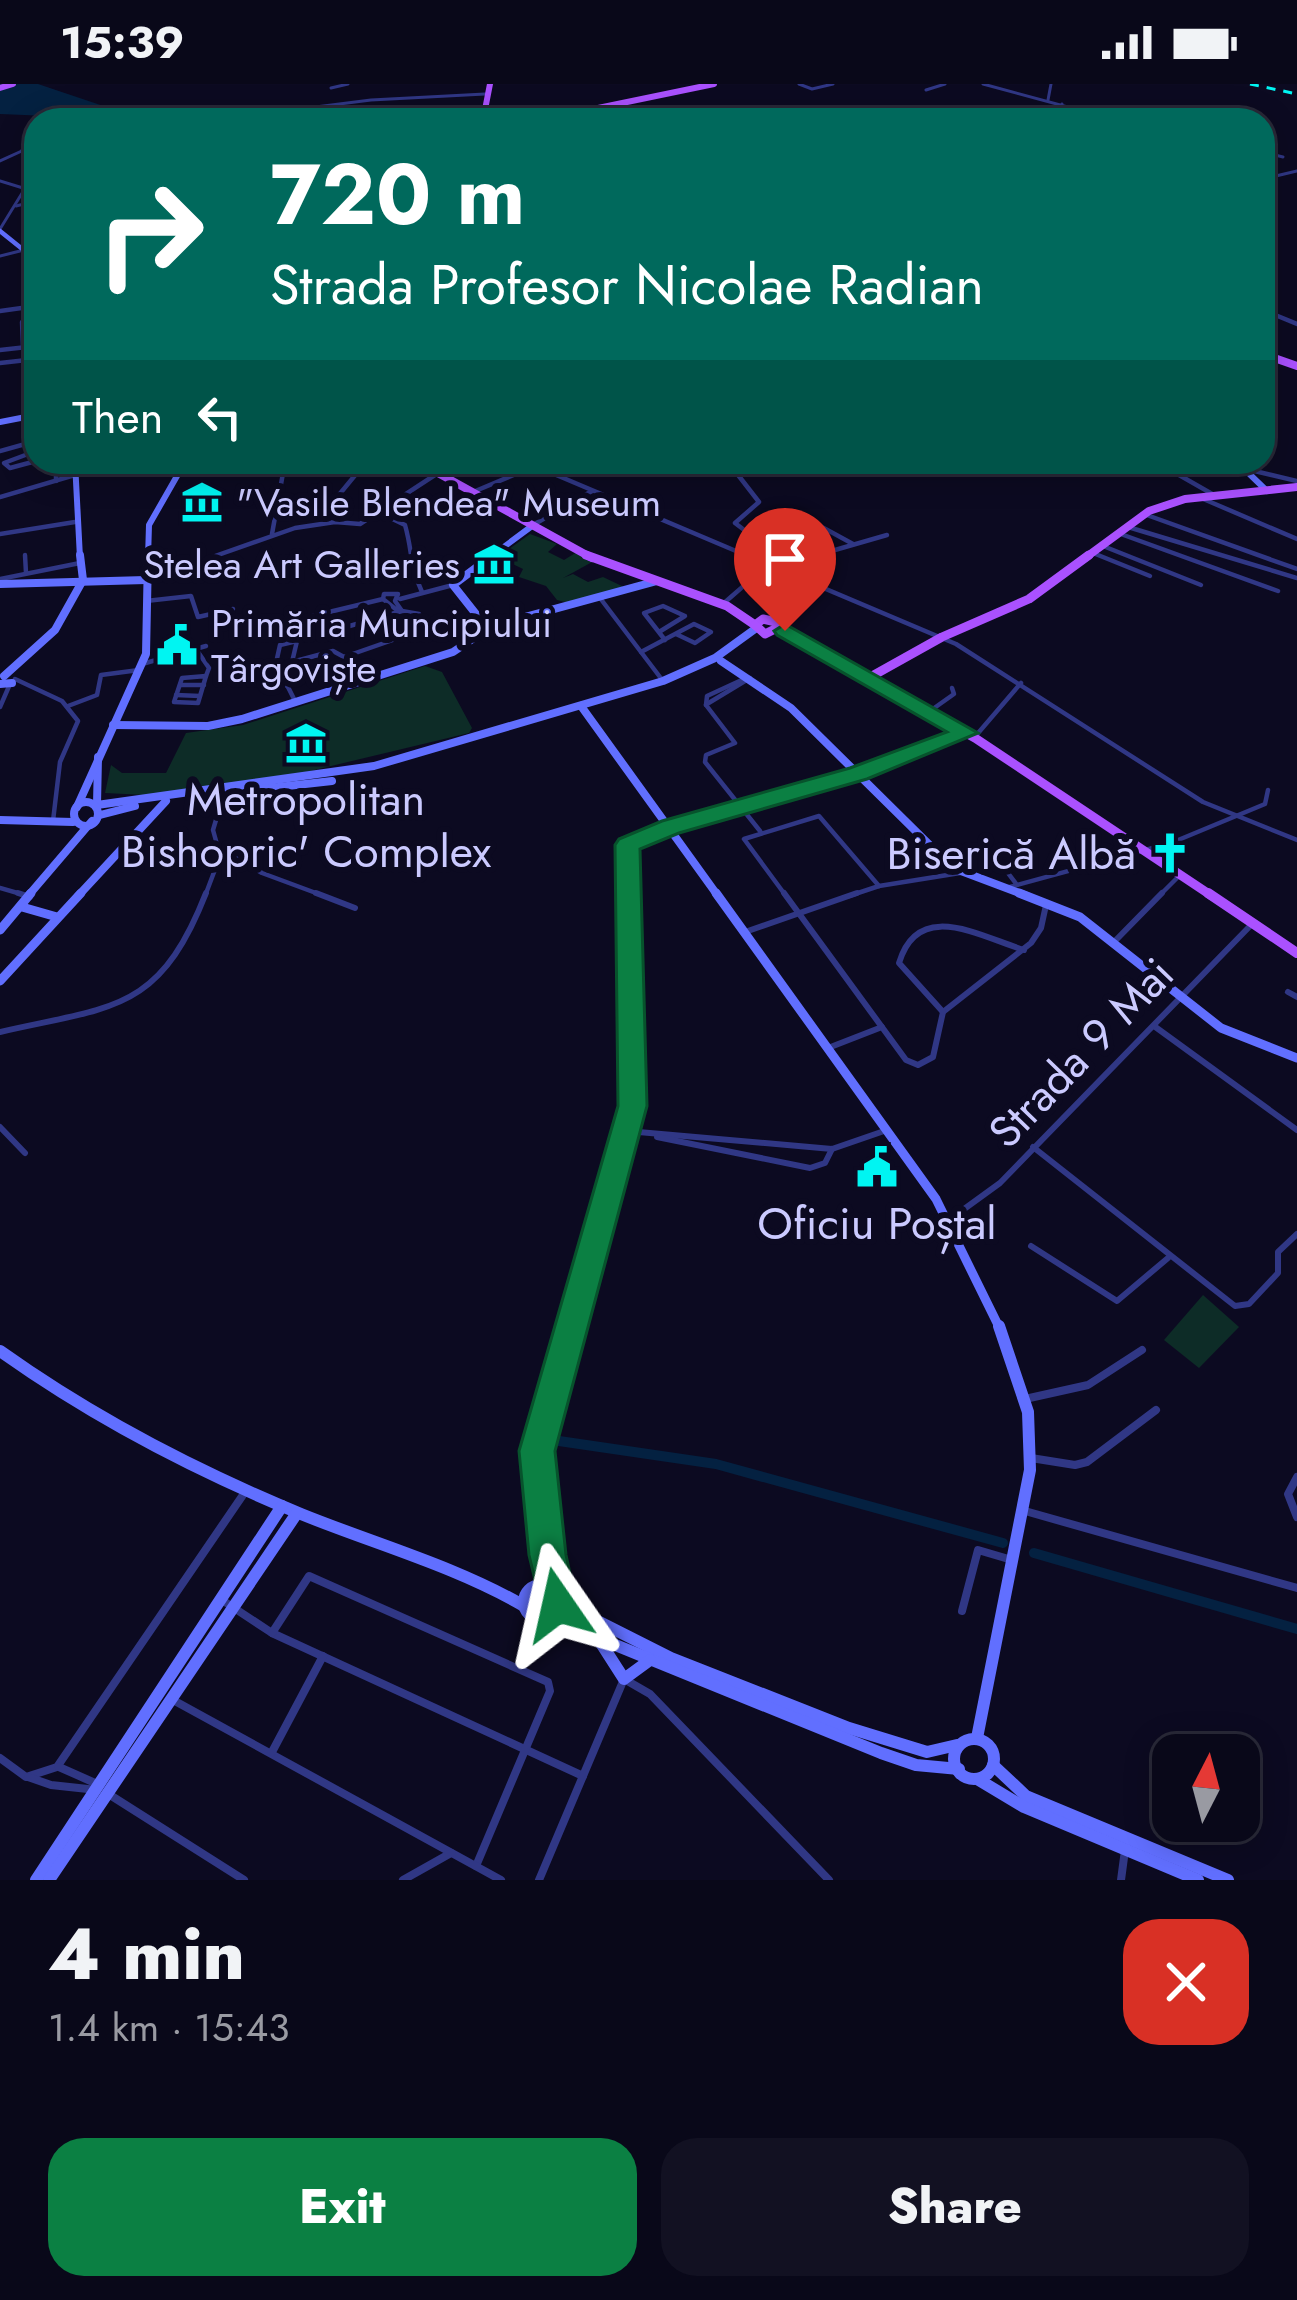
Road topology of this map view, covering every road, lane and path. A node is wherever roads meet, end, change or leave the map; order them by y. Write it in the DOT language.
graph roads {
  1 [pos="348,84"];
  2 [pos="489,84"];
  3 [pos="714,84"];
  4 [pos="799,84"];
  5 [pos="833,84"];
  6 [pos="945,84"];
  7 [pos="982,84"];
  8 [pos="1051,84"];
  9 [pos="331,88"];
  10 [pos="926,90"];
  11 [pos="484,94"];
  12 [pos="1048,100"];
  13 [pos="1062,104"];
  14 [pos="181,107"];
  15 [pos="185,108"];
  16 [pos="307,108"];
  17 [pos="481,108"];
  18 [pos="598,108"];
  19 [pos="1061,108"];
  20 [pos="1076,108"];
  21 [pos="24,144"];
  22 [pos="22,151"];
  23 [pos="1275,155"];
  24 [pos="1282,157"];
  25 [pos="0,161"];
  26 [pos="0,181"];
  27 [pos="24,190"];
  28 [pos="24,204"];
  29 [pos="13,207"];
  30 [pos="1,227"];
  31 [pos="18,251"];
  32 [pos="24,254"];
  33 [pos="0,256"];
  34 [pos="22,322"];
  35 [pos="23,347"];
  36 [pos="0,350"];
  37 [pos="24,456"];
  38 [pos="24,464"];
  39 [pos="56,474"];
  40 [pos="80,474"];
  41 [pos="178,474"];
  42 [pos="284,474"];
  43 [pos="356,474"];
  44 [pos="437,474"];
  45 [pos="441,474"];
  46 [pos="511,474"];
  47 [pos="552,474"];
  48 [pos="737,474"];
  49 [pos="1178,474"];
  50 [pos="1251,474"];
  51 [pos="1263,474"];
  52 [pos="74,476"];
  53 [pos="56,481"];
  54 [pos="1297,484"];
  55 [pos="592,490"];
  56 [pos="1267,490"];
  57 [pos="472,492"];
  58 [pos="1215,495"];
  59 [pos="0,497"];
  60 [pos="1198,497"];
  61 [pos="378,512"];
  62 [pos="798,514"];
  63 [pos="1144,514"];
  64 [pos="339,521"];
  65 [pos="75,522"];
  66 [pos="1124,525"];
  67 [pos="534,528"];
  68 [pos="1115,532"];
  69 [pos="0,534"];
  70 [pos="272,534"];
  71 [pos="886,535"];
  72 [pos="1297,539"];
  73 [pos="853,544"];
  74 [pos="1100,544"];
  75 [pos="741,551"];
  76 [pos="1090,552"];
  77 [pos="26,555"];
  78 [pos="80,563"];
  79 [pos="772,566"];
  80 [pos="1297,569"];
  81 [pos="26,573"];
  82 [pos="1150,576"];
  83 [pos="801,578"];
  84 [pos="1297,578"];
  85 [pos="83,580"];
  86 [pos="146,580"];
  87 [pos="0,581"];
  88 [pos="656,582"];
  89 [pos="453,585"];
  90 [pos="1201,585"];
  91 [pos="424,591"];
  92 [pos="1278,591"];
  93 [pos="600,598"];
  94 [pos="395,599"];
  95 [pos="146,602"];
  96 [pos="724,603"];
  97 [pos="233,609"];
  98 [pos="400,611"];
  99 [pos="272,626"];
  100 [pos="766,627"];
  101 [pos="488,628"];
  102 [pos="659,632"];
  103 [pos="676,634"];
  104 [pos="942,637"];
  105 [pos="665,640"];
  106 [pos="297,641"];
  107 [pos="206,646"];
  108 [pos="196,649"];
  109 [pos="641,652"];
  110 [pos="344,657"];
  111 [pos="721,661"];
  112 [pos="292,662"];
  113 [pos="140,667"];
  114 [pos="206,676"];
  115 [pos="869,677"];
  116 [pos="749,678"];
  117 [pos="8,681"];
  118 [pos="663,681"];
  119 [pos="362,682"];
  120 [pos="1021,683"];
  121 [pos="180,685"];
  122 [pos="204,685"];
  123 [pos="286,686"];
  124 [pos="952,688"];
  125 [pos="296,703"];
  126 [pos="68,706"];
  127 [pos="0,707"];
  128 [pos="582,708"];
  129 [pos="928,712"];
  130 [pos="944,724"];
  131 [pos="112,725"];
  132 [pos="972,739"];
  133 [pos="933,748"];
  134 [pos="98,757"];
  135 [pos="858,773"];
  136 [pos="1268,790"];
  137 [pos="224,793"];
  138 [pos="166,800"];
  139 [pos="740,806"];
  140 [pos="124,808"];
  141 [pos="97,809"];
  142 [pos="662,816"];
  143 [pos="75,817"];
  144 [pos="1234,817"];
  145 [pos="147,818"];
  146 [pos="0,820"];
  147 [pos="53,821"];
  148 [pos="691,821"];
  149 [pos="670,827"];
  150 [pos="761,832"];
  151 [pos="651,833"];
  152 [pos="74,839"];
  153 [pos="680,841"];
  154 [pos="1297,841"];
  155 [pos="1012,848"];
  156 [pos="222,851"];
  157 [pos="1135,851"];
  158 [pos="961,872"];
  159 [pos="1177,878"];
  160 [pos="0,883"];
  161 [pos="879,886"];
  162 [pos="1011,886"];
  163 [pos="30,898"];
  164 [pos="1046,902"];
  165 [pos="22,907"];
  166 [pos="356,908"];
  167 [pos="797,914"];
  168 [pos="57,917"];
  169 [pos="1251,926"];
  170 [pos="0,930"];
  171 [pos="745,932"];
  172 [pos="1114,942"];
  173 [pos="1024,950"];
  174 [pos="1297,956"];
  175 [pos="0,981"];
  176 [pos="1180,999"];
  177 [pos="943,1012"];
  178 [pos="1154,1025"];
  179 [pos="882,1027"];
  180 [pos="0,1032"];
  181 [pos="828,1048"];
  182 [pos="1297,1058"];
  183 [pos="0,1127"];
  184 [pos="887,1130"];
  185 [pos="1297,1130"];
  186 [pos="627,1131"];
  187 [pos="684,1139"];
  188 [pos="1033,1147"];
  189 [pos="832,1149"];
  190 [pos="25,1153"];
  191 [pos="950,1220"];
  192 [pos="1297,1234"];
  193 [pos="1031,1246"];
  194 [pos="1168,1258"];
  195 [pos="1142,1350"];
  196 [pos="3,1357"];
  197 [pos="1025,1399"];
  198 [pos="1156,1410"];
  199 [pos="1031,1458"];
  200 [pos="1297,1477"];
  201 [pos="246,1490"];
  202 [pos="282,1506"];
  203 [pos="1025,1511"];
  204 [pos="1297,1516"];
  205 [pos="286,1520"];
  206 [pos="547,1555"];
  207 [pos="1016,1561"];
  208 [pos="493,1588"];
  209 [pos="533,1588"];
  210 [pos="1297,1588"];
  211 [pos="555,1595"];
  212 [pos="225,1604"];
  213 [pos="524,1606"];
  214 [pos="962,1611"];
  215 [pos="549,1618"];
  216 [pos="272,1633"];
  217 [pos="597,1638"];
  218 [pos="323,1656"];
  219 [pos="650,1660"];
  220 [pos="624,1679"];
  221 [pos="165,1695"];
  222 [pos="977,1738"];
  223 [pos="957,1745"];
  224 [pos="525,1750"];
  225 [pos="272,1752"];
  226 [pos="0,1758"];
  227 [pos="993,1766"];
  228 [pos="57,1767"];
  229 [pos="959,1769"];
  230 [pos="583,1776"];
  231 [pos="26,1777"];
  232 [pos="979,1780"];
  233 [pos="100,1789"];
  234 [pos="1125,1850"];
  235 [pos="451,1853"];
  236 [pos="476,1866"];
  237 [pos="36,1880"];
  238 [pos="49,1880"];
  239 [pos="244,1880"];
  240 [pos="403,1880"];
  241 [pos="501,1880"];
  242 [pos="539,1880"];
  243 [pos="829,1880"];
  244 [pos="1121,1880"];
  245 [pos="1198,1880"];
  246 [pos="1228,1880"];
  1 -- 9 [label="street"];
  2 -- 11 [label="main road"];
  3 -- 18 [label="main road"];
  4 -- 5 [label="street"];
  6 -- 10 [label="street"];
  7 -- 12 [label="street"];
  8 -- 12 [label="street"];
  11 -- 16 [label="street"];
  11 -- 17 [label="main road"];
  12 -- 13 [label="street"];
  13 -- 19 [label="street"];
  13 -- 20 [label="street"];
  14 -- 15 [label="street"];
  21 -- 22 [label="street"];
  22 -- 25 [label="street"];
  23 -- 24 [label="street"];
  26 -- 27 [label="street"];
  27 -- 29 [label="street"];
  28 -- 29 [label="street"];
  29 -- 30 [label="street"];
  30 -- 31 [label="main road"];
  31 -- 32 [label="main road"];
  31 -- 33 [label="street"];
  34 -- 35 [label="street"];
  35 -- 36 [label="street"];
  37 -- 38 [label="street"];
  39 -- 53 [label="street"];
  40 -- 52 [label="street"];
  41 -- 86 [label="main road"];
  42 -- 70 [label="street"];
  43 -- 64 [label="street"];
  44 -- 61 [label="street"];
  45 -- 57 [label="main road"];
  46 -- 57 [label="street"];
  47 -- 55 [label="street"];
  48 -- 75 [label="street"];
  49 -- 58 [label="street"];
  50 -- 56 [label="main road"];
  51 -- 54 [label="street"];
  52 -- 53 [label="street"];
  52 -- 65 [label="main road"];
  53 -- 59 [label="street"];
  54 -- 56 [label="main road"];
  55 -- 67 [label="street"];
  55 -- 75 [label="street"];
  56 -- 58 [label="main road"];
  57 -- 67 [label="main road"];
  58 -- 60 [label="main road"];
  60 -- 63 [label="main road"];
  60 -- 72 [label="street"];
  61 -- 64 [label="street"];
  61 -- 91 [label="street"];
  62 -- 73 [label="street"];
  63 -- 66 [label="main road"];
  63 -- 80 [label="street"];
  64 -- 70 [label="street"];
  65 -- 69 [label="street"];
  65 -- 78 [label="main road"];
  66 -- 68 [label="main road"];
  66 -- 84 [label="street"];
  67 -- 88 [label="main road"];
  67 -- 89 [label="main road"];
  68 -- 74 [label="main road"];
  68 -- 92 [label="street"];
  70 -- 86 [label="street"];
  71 -- 73 [label="street"];
  73 -- 79 [label="street"];
  74 -- 76 [label="main road"];
  74 -- 90 [label="street"];
  75 -- 79 [label="street"];
  76 -- 82 [label="street"];
  76 -- 104 [label="main road"];
  77 -- 81 [label="street"];
  78 -- 81 [label="street"];
  78 -- 85 [label="main road"];
  79 -- 83 [label="street"];
  79 -- 96 [label="street"];
  81 -- 87 [label="street"];
  83 -- 100 [label="street"];
  83 -- 104 [label="street"];
  85 -- 86 [label="main road"];
  85 -- 87 [label="main road"];
  85 -- 117 [label="main road"];
  86 -- 95 [label="main road"];
  88 -- 93 [label="main road"];
  88 -- 96 [label="main road"];
  88 -- 100 [label="main road"];
  89 -- 91 [label="street"];
  89 -- 101 [label="main road"];
  91 -- 94 [label="street"];
  93 -- 101 [label="main road"];
  93 -- 109 [label="street"];
  94 -- 98 [label="street"];
  94 -- 99 [label="street"];
  95 -- 97 [label="street"];
  95 -- 113 [label="main road"];
  96 -- 100 [label="main road"];
  98 -- 106 [label="street"];
  98 -- 110 [label="street"];
  100 -- 111 [label="main road"];
  100 -- 115 [label="main road"];
  100 -- 115 [label="main road"];
  100 -- 118 [label="main road"];
  101 -- 119 [label="main road"];
  102 -- 102 [label="street"];
  102 -- 105 [label="street"];
  103 -- 103 [label="street"];
  103 -- 105 [label="street"];
  104 -- 115 [label="main road"];
  104 -- 120 [label="street"];
  105 -- 109 [label="street"];
  106 -- 112 [label="street"];
  106 -- 123 [label="street"];
  107 -- 108 [label="street"];
  108 -- 113 [label="street"];
  108 -- 114 [label="street"];
  109 -- 118 [label="street"];
  110 -- 112 [label="street"];
  110 -- 119 [label="street"];
  111 -- 116 [label="main road"];
  111 -- 128 [label="main road"];
  112 -- 123 [label="street"];
  113 -- 126 [label="street"];
  113 -- 131 [label="main road"];
  114 -- 121 [label="street"];
  114 -- 122 [label="street"];
  115 -- 129 [label="main road"];
  115 -- 129 [label="main road"];
  116 -- 135 [label="main road"];
  116 -- 139 [label="street"];
  117 -- 126 [label="street"];
  117 -- 127 [label="street"];
  118 -- 128 [label="main road"];
  119 -- 125 [label="main road"];
  120 -- 132 [label="street"];
  120 -- 144 [label="street"];
  121 -- 122 [label="street"];
  121 -- 122 [label="street"];
  123 -- 125 [label="street"];
  124 -- 129 [label="street"];
  125 -- 131 [label="main road"];
  126 -- 147 [label="street"];
  128 -- 137 [label="main road"];
  128 -- 141 [label="main road"];
  128 -- 142 [label="main road"];
  129 -- 130 [label="main road"];
  129 -- 132 [label="main road"];
  130 -- 132 [label="main road"];
  130 -- 133 [label="main road"];
  131 -- 134 [label="main road"];
  132 -- 133 [label="main road"];
  132 -- 157 [label="main road"];
  133 -- 135 [label="main road"];
  134 -- 141 [label="main road"];
  134 -- 143 [label="main road"];
  135 -- 139 [label="main road"];
  135 -- 158 [label="main road"];
  136 -- 144 [label="street"];
  137 -- 138 [label="main road"];
  137 -- 156 [label="street"];
  138 -- 140 [label="main road"];
  138 -- 145 [label="main road"];
  139 -- 148 [label="main road"];
  139 -- 150 [label="street"];
  140 -- 141 [label="main road"];
  140 -- 145 [label="main road"];
  141 -- 143 [label="main road"];
  141 -- 143 [label="main road"];
  141 -- 152 [label="main road"];
  142 -- 148 [label="main road"];
  142 -- 149 [label="main road"];
  142 -- 151 [label="main road"];
  143 -- 147 [label="main road"];
  143 -- 152 [label="main road"];
  144 -- 154 [label="street"];
  144 -- 157 [label="street"];
  145 -- 168 [label="main road"];
  146 -- 147 [label="main road"];
  148 -- 149 [label="main road"];
  148 -- 153 [label="main road"];
  149 -- 151 [label="main road"];
  149 -- 153 [label="main road"];
  150 -- 161 [label="street"];
  150 -- 167 [label="street"];
  151 -- 153 [label="main road"];
  151 -- 186 [label="main road"];
  152 -- 163 [label="main road"];
  153 -- 171 [label="main road"];
  155 -- 162 [label="street"];
  156 -- 166 [label="street"];
  156 -- 180 [label="street"];
  157 -- 159 [label="main road"];
  157 -- 162 [label="street"];
  158 -- 161 [label="street"];
  158 -- 162 [label="main road"];
  159 -- 169 [label="main road"];
  159 -- 172 [label="street"];
  160 -- 163 [label="street"];
  161 -- 167 [label="street"];
  162 -- 164 [label="main road"];
  163 -- 165 [label="main road"];
  164 -- 172 [label="main road"];
  164 -- 173 [label="street"];
  165 -- 168 [label="main road"];
  165 -- 170 [label="main road"];
  167 -- 171 [label="street"];
  167 -- 179 [label="street"];
  168 -- 175 [label="main road"];
  169 -- 174 [label="main road"];
  169 -- 176 [label="street, Strada 9 Mai"];
  171 -- 181 [label="main road"];
  172 -- 176 [label="main road"];
  173 -- 177 [label="street"];
  173 -- 177 [label="street"];
  176 -- 178 [label="street, Strada 9 Mai"];
  176 -- 182 [label="main road"];
  177 -- 179 [label="street"];
  178 -- 185 [label="street"];
  178 -- 188 [label="street, Strada 9 Mai"];
  179 -- 181 [label="street"];
  181 -- 184 [label="main road"];
  183 -- 190 [label="street"];
  184 -- 189 [label="street"];
  184 -- 191 [label="main road"];
  186 -- 187 [label="street"];
  186 -- 206 [label="main road"];
  187 -- 189 [label="street"];
  187 -- 189 [label="street"];
  188 -- 191 [label="street, Strada 9 Mai"];
  188 -- 194 [label="street"];
  191 -- 197 [label="main road"];
  192 -- 194 [label="street"];
  193 -- 194 [label="street"];
  195 -- 197 [label="street"];
  196 -- 201 [label="main road"];
  197 -- 199 [label="main road"];
  198 -- 199 [label="street"];
  199 -- 203 [label="main road"];
  200 -- 204 [label="street"];
  201 -- 202 [label="main road"];
  201 -- 228 [label="street"];
  202 -- 205 [label="main road"];
  202 -- 205 [label="main road"];
  203 -- 207 [label="main road"];
  203 -- 210 [label="street"];
  205 -- 208 [label="main road"];
  205 -- 212 [label="main road"];
  206 -- 209 [label="main road"];
  206 -- 211 [label="main road"];
  207 -- 214 [label="street"];
  207 -- 222 [label="main road"];
  208 -- 209 [label="main road"];
  208 -- 213 [label="main road"];
  209 -- 211 [label="main road"];
  209 -- 213 [label="main road"];
  211 -- 215 [label="main road"];
  211 -- 223 [label="main road"];
  212 -- 216 [label="street"];
  212 -- 221 [label="main road"];
  213 -- 215 [label="main road"];
  215 -- 217 [label="main road"];
  216 -- 218 [label="street"];
  216 -- 224 [label="street"];
  217 -- 219 [label="main road"];
  217 -- 220 [label="main road"];
  218 -- 224 [label="street"];
  218 -- 225 [label="street"];
  219 -- 220 [label="main road"];
  219 -- 229 [label="main road"];
  220 -- 230 [label="street"];
  220 -- 243 [label="street"];
  221 -- 225 [label="street"];
  221 -- 233 [label="main road"];
  222 -- 223 [label="main road"];
  222 -- 227 [label="main road"];
  223 -- 229 [label="main road"];
  224 -- 230 [label="street"];
  224 -- 236 [label="street"];
  225 -- 235 [label="street"];
  226 -- 231 [label="street"];
  227 -- 232 [label="main road"];
  227 -- 246 [label="main road"];
  228 -- 231 [label="street"];
  228 -- 233 [label="street"];
  229 -- 232 [label="main road"];
  230 -- 242 [label="street"];
  231 -- 233 [label="street"];
  232 -- 234 [label="main road"];
  233 -- 237 [label="main road"];
  233 -- 238 [label="main road"];
  233 -- 239 [label="street"];
  234 -- 244 [label="street"];
  234 -- 245 [label="main road"];
  235 -- 236 [label="street"];
  235 -- 240 [label="street"];
  236 -- 241 [label="street"];
}
